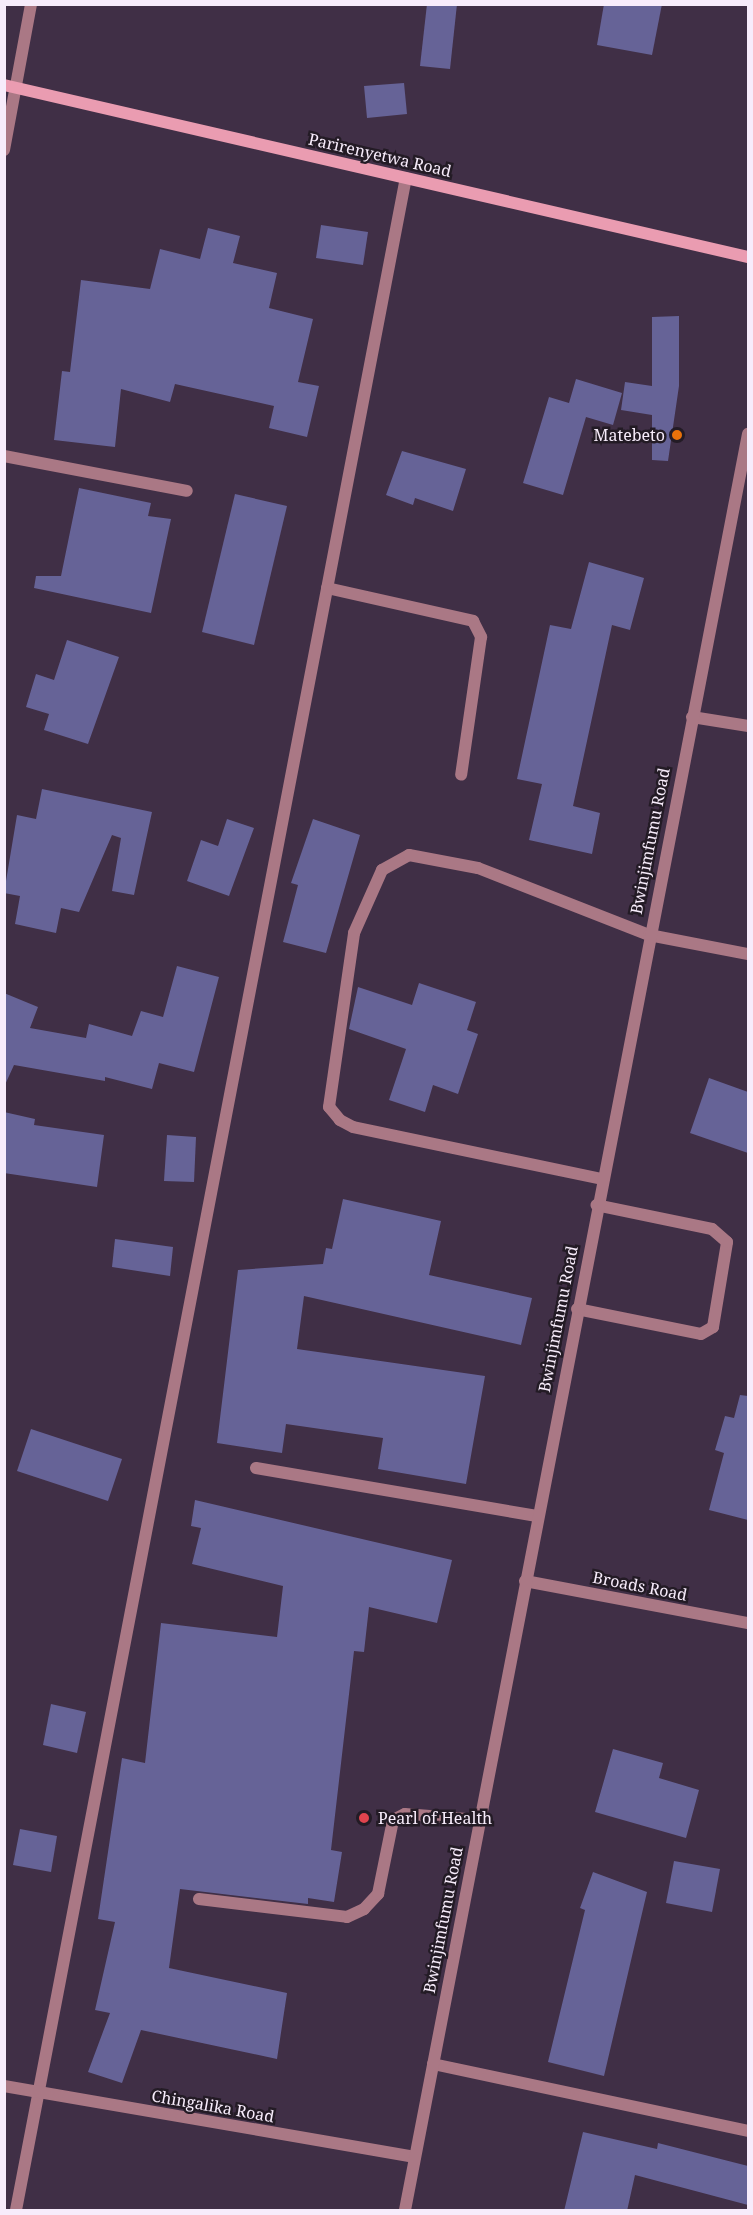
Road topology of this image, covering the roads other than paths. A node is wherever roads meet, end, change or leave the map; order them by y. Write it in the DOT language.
graph roads {
  1 [pos="31,4"];
  2 [pos="10,86"];
  3 [pos="4,150"];
  4 [pos="406,178"];
  5 [pos="748,257"];
  6 [pos="748,434"];
  7 [pos="4,456"];
  8 [pos="187,491"];
  9 [pos="327,588"];
  10 [pos="692,717"];
  11 [pos="748,726"];
  12 [pos="461,775"];
  13 [pos="649,934"];
  14 [pos="748,954"];
  15 [pos="602,1179"];
  16 [pos="596,1205"];
  17 [pos="577,1309"];
  18 [pos="256,1468"];
  19 [pos="537,1516"];
  20 [pos="525,1581"];
  21 [pos="748,1623"];
  22 [pos="479,1820"];
  23 [pos="199,1899"];
  24 [pos="433,2064"];
  25 [pos="4,2086"];
  26 [pos="39,2093"];
  27 [pos="748,2131"];
  28 [pos="415,2157"];
  29 [pos="16,2211"];
  30 [pos="405,2211"];
  1 -- 2 [label="street"];
  2 -- 3 [label="street"];
  2 -- 4 [label="main road, Parirenyetwa Road"];
  4 -- 5 [label="main road, Parirenyetwa Road"];
  4 -- 9 [label="street"];
  6 -- 10 [label="street, Bwinjimfumu Road"];
  7 -- 8 [label="street"];
  9 -- 12 [label="street"];
  9 -- 26 [label="street"];
  10 -- 11 [label="street"];
  10 -- 13 [label="street, Bwinjimfumu Road"];
  13 -- 14 [label="street"];
  13 -- 15 [label="street, Bwinjimfumu Road"];
  13 -- 15 [label="street"];
  15 -- 16 [label="street, Bwinjimfumu Road"];
  16 -- 17 [label="street, Bwinjimfumu Road"];
  16 -- 17 [label="street"];
  17 -- 19 [label="street, Bwinjimfumu Road"];
  18 -- 19 [label="street"];
  19 -- 20 [label="street, Bwinjimfumu Road"];
  20 -- 21 [label="street, Broads Road"];
  20 -- 22 [label="street, Bwinjimfumu Road"];
  22 -- 23 [label="street"];
  22 -- 24 [label="street, Bwinjimfumu Road"];
  24 -- 27 [label="street"];
  24 -- 28 [label="street, Bwinjimfumu Road"];
  25 -- 26 [label="street, Chingalika Road"];
  26 -- 28 [label="street, Chingalika Road"];
  26 -- 29 [label="street"];
  28 -- 30 [label="street, Bwinjimfumu Road"];
}
